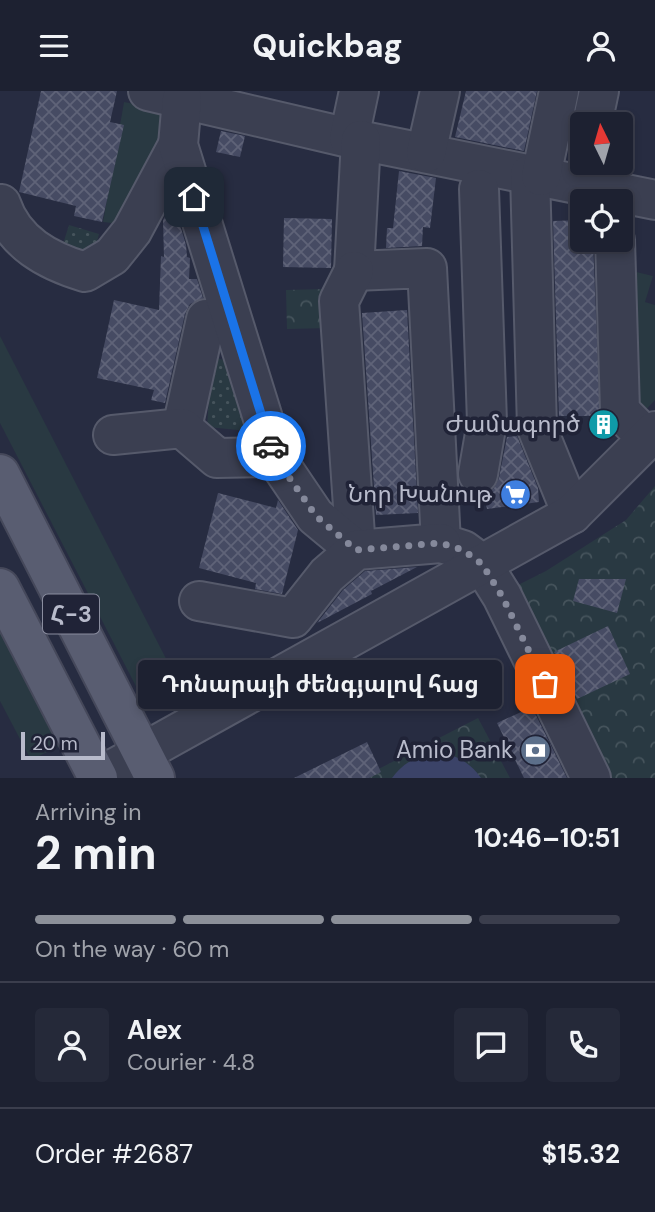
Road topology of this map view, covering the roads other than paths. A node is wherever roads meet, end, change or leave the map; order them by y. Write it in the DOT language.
graph roads {
  1 [pos="359,91"];
  2 [pos="440,91"];
  3 [pos="559,91"];
  4 [pos="599,91"];
  5 [pos="165,94"];
  6 [pos="248,102"];
  7 [pos="595,112"];
  8 [pos="355,139"];
  9 [pos="178,145"];
  10 [pos="426,153"];
  11 [pos="536,175"];
  12 [pos="582,183"];
  13 [pos="479,189"];
  14 [pos="655,200"];
  15 [pos="1,204"];
  16 [pos="615,252"];
  17 [pos="354,271"];
  18 [pos="206,319"];
  19 [pos="487,422"];
  20 [pos="435,426"];
  21 [pos="182,428"];
  22 [pos="651,434"];
  23 [pos="113,435"];
  24 [pos="275,457"];
  25 [pos="0,474"];
  26 [pos="478,474"];
  27 [pos="572,514"];
  28 [pos="441,543"];
  29 [pos="356,550"];
  30 [pos="482,564"];
  31 [pos="0,588"];
  32 [pos="199,601"];
  33 [pos="149,766"];
  34 [pos="98,778"];
  35 [pos="591,778"];
  1 -- 8 [label="street"];
  2 -- 10 [label="street"];
  3 -- 11 [label="street"];
  4 -- 7 [label="street"];
  5 -- 6 [label="street"];
  5 -- 9 [label="street"];
  6 -- 8 [label="street"];
  8 -- 10 [label="street"];
  8 -- 17 [label="street"];
  9 -- 15 [label="street"];
  9 -- 24 [label="street"];
  10 -- 11 [label="street"];
  11 -- 12 [label="street"];
  11 -- 27 [label="street"];
  12 -- 14 [label="street"];
  13 -- 19 [label="street"];
  16 -- 22 [label="street"];
  17 -- 20 [label="street"];
  17 -- 29 [label="street"];
  18 -- 21 [label="street"];
  19 -- 20 [label="street"];
  19 -- 26 [label="street"];
  20 -- 28 [label="street"];
  21 -- 23 [label="street"];
  21 -- 24 [label="street"];
  22 -- 27 [label="street"];
  24 -- 29 [label="street"];
  25 -- 33 [label="main road, Հ-3"];
  27 -- 30 [label="street"];
  28 -- 29 [label="street"];
  28 -- 30 [label="street"];
  29 -- 32 [label="street"];
  30 -- 33 [label="street"];
  30 -- 35 [label="street"];
  31 -- 34 [label="main road, Հ-3"];
  33 -- 34 [label="street"];
}
